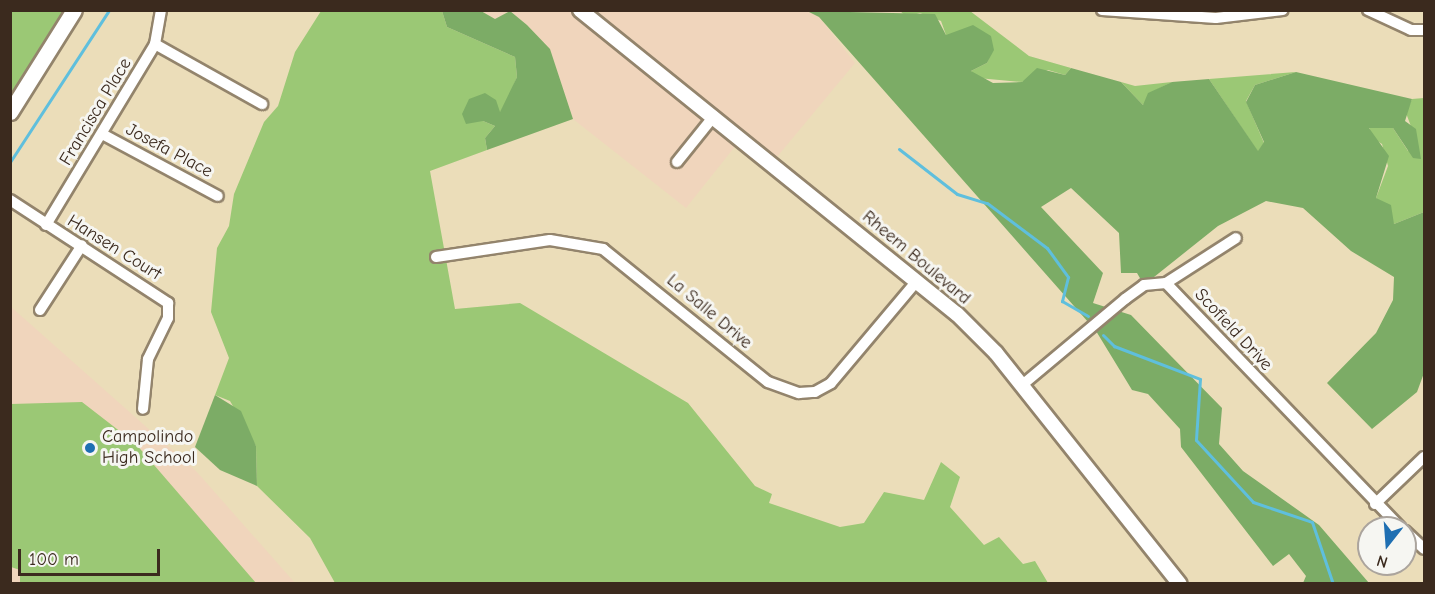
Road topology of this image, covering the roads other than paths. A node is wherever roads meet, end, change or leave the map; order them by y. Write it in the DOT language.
graph roads {
  1 [pos="73,10"];
  2 [pos="161,10"];
  3 [pos="580,10"];
  4 [pos="1102,10"];
  5 [pos="1283,10"];
  6 [pos="1368,10"];
  7 [pos="1269,11"];
  8 [pos="1425,30"];
  9 [pos="155,44"];
  10 [pos="262,104"];
  11 [pos="10,112"];
  12 [pos="714,116"];
  13 [pos="104,135"];
  14 [pos="677,162"];
  15 [pos="218,196"];
  16 [pos="10,200"];
  17 [pos="46,225"];
  18 [pos="1236,238"];
  19 [pos="82,245"];
  20 [pos="436,257"];
  21 [pos="917,281"];
  22 [pos="1166,283"];
  23 [pos="40,310"];
  24 [pos="1022,386"];
  25 [pos="143,409"];
  26 [pos="1425,457"];
  27 [pos="1375,504"];
  28 [pos="1388,516"];
  29 [pos="1180,584"];
  1 -- 11 [label="main road"];
  2 -- 9 [label="street, Francisca Place"];
  3 -- 12 [label="street, Rheem Boulevard"];
  4 -- 7 [label="street"];
  5 -- 7 [label="street"];
  6 -- 8 [label="street"];
  9 -- 10 [label="street"];
  9 -- 13 [label="street, Francisca Place"];
  12 -- 14 [label="street"];
  12 -- 21 [label="street, Rheem Boulevard"];
  13 -- 15 [label="street, Josefa Place"];
  13 -- 17 [label="street, Francisca Place"];
  16 -- 17 [label="street, Hansen Court"];
  17 -- 19 [label="street, Hansen Court"];
  18 -- 22 [label="street"];
  19 -- 23 [label="street"];
  19 -- 25 [label="street, Hansen Court"];
  20 -- 21 [label="street, La Salle Drive"];
  21 -- 24 [label="street, Rheem Boulevard"];
  22 -- 24 [label="street"];
  22 -- 27 [label="street, Scofield Drive"];
  24 -- 29 [label="street, Rheem Boulevard"];
  26 -- 27 [label="street"];
  27 -- 28 [label="street, Scofield Drive"];
}
